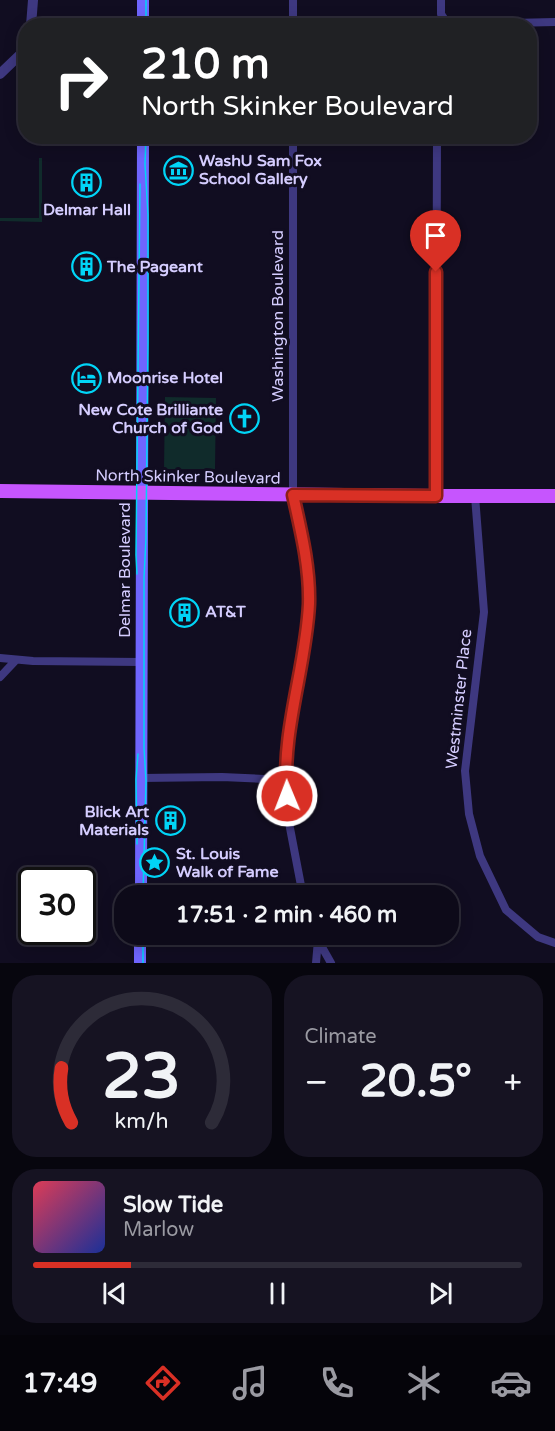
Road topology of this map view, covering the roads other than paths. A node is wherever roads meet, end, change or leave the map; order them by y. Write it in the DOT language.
graph roads {
  1 [pos="33,0"];
  2 [pos="143,0"];
  3 [pos="293,0"];
  4 [pos="441,0"];
  5 [pos="32,18"];
  6 [pos="143,18"];
  7 [pos="292,18"];
  8 [pos="444,18"];
  9 [pos="537,22"];
  10 [pos="555,22"];
  11 [pos="18,57"];
  12 [pos="0,74"];
  13 [pos="143,144"];
  14 [pos="292,144"];
  15 [pos="437,144"];
  16 [pos="0,491"];
  17 [pos="141,493"];
  18 [pos="293,495"];
  19 [pos="436,496"];
  20 [pos="475,496"];
  21 [pos="555,496"];
  22 [pos="0,658"];
  23 [pos="16,660"];
  24 [pos="141,662"];
  25 [pos="0,677"];
  26 [pos="141,778"];
  27 [pos="285,780"];
  28 [pos="141,885"];
  29 [pos="301,885"];
  30 [pos="555,942"];
  31 [pos="140,945"];
  32 [pos="317,945"];
  33 [pos="321,945"];
  34 [pos="140,963"];
  35 [pos="316,963"];
  36 [pos="332,963"];
  1 -- 5 [label="street"];
  2 -- 6 [label="main road"];
  3 -- 7 [label="street"];
  4 -- 8 [label="street"];
  9 -- 10 [label="street"];
  11 -- 12 [label="street"];
  13 -- 17 [label="main road, Delmar Boulevard"];
  14 -- 18 [label="street, Washington Boulevard"];
  15 -- 19 [label="street"];
  16 -- 17 [label="main road, North Skinker Boulevard"];
  17 -- 18 [label="main road, North Skinker Boulevard"];
  17 -- 24 [label="main road, Delmar Boulevard"];
  18 -- 19 [label="main road, North Skinker Boulevard"];
  18 -- 27 [label="street, Washington Boulevard"];
  19 -- 20 [label="main road, North Skinker Boulevard"];
  20 -- 21 [label="main road, North Skinker Boulevard"];
  20 -- 30 [label="street, Westminster Place"];
  22 -- 23 [label="street"];
  23 -- 24 [label="street"];
  23 -- 25 [label="street"];
  24 -- 26 [label="main road, Delmar Boulevard"];
  26 -- 27 [label="street"];
  26 -- 28 [label="main road, Delmar Boulevard"];
  27 -- 29 [label="street, Washington Boulevard"];
  31 -- 34 [label="main road"];
  32 -- 35 [label="street"];
  33 -- 36 [label="street"];
}
